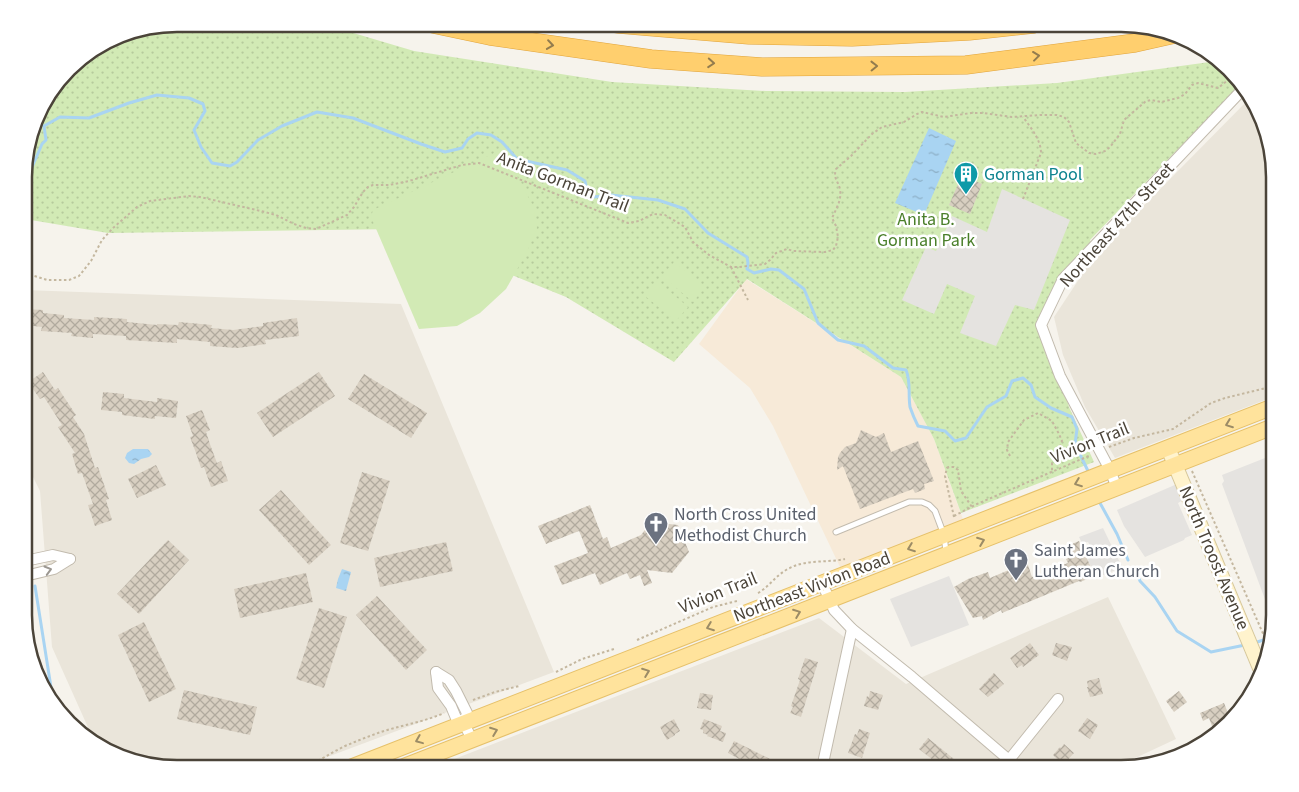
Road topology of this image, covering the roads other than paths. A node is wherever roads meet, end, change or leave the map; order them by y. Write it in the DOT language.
graph roads {
  1 [pos="471,32"];
  2 [pos="713,32"];
  3 [pos="950,32"];
  4 [pos="1160,37"];
  5 [pos="1239,93"];
  6 [pos="1266,410"];
  7 [pos="1266,430"];
  8 [pos="1168,448"];
  9 [pos="1182,465"];
  10 [pos="1110,470"];
  11 [pos="1117,488"];
  12 [pos="836,532"];
  13 [pos="944,535"];
  14 [pos="946,555"];
  15 [pos="32,559"];
  16 [pos="32,574"];
  17 [pos="822,583"];
  18 [pos="829,601"];
  19 [pos="852,629"];
  20 [pos="1258,663"];
  21 [pos="569,682"];
  22 [pos="1058,699"];
  23 [pos="557,707"];
  24 [pos="464,722"];
  25 [pos="472,740"];
  26 [pos="824,759"];
  27 [pos="1007,759"];
  28 [pos="1016,759"];
  29 [pos="370,760"];
  30 [pos="421,760"];
  1 -- 4 [label="highway, one-way"];
  2 -- 3 [label="highway"];
  5 -- 10 [label="street, Northeast 47th Street"];
  6 -- 8 [label="main road, Northeast Vivion Road, one-way"];
  7 -- 9 [label="main road, Northeast Vivion Road"];
  8 -- 9 [label="street, North Troost Avenue"];
  8 -- 10 [label="main road, Northeast Vivion Road"];
  9 -- 11 [label="main road, Northeast Vivion Road"];
  9 -- 20 [label="street, North Troost Avenue"];
  10 -- 11 [label="street, Northeast 47th Street"];
  10 -- 13 [label="main road, Northeast Vivion Road, one-way"];
  14 -- 11 [label="main road, Northeast Vivion Road, one-way"];
  12 -- 13 [label="lane"];
  13 -- 14 [label="lane"];
  13 -- 17 [label="main road, Northeast Vivion Road, one-way"];
  14 -- 18 [label="main road, Northeast Vivion Road"];
  16 -- 15 [label="street, one-way"];
  17 -- 18 [label="street"];
  17 -- 21 [label="main road, Northeast Vivion Road, one-way"];
  18 -- 19 [label="street"];
  23 -- 18 [label="main road, Northeast Vivion Road, one-way"];
  19 -- 26 [label="street"];
  19 -- 27 [label="street"];
  21 -- 23 [label="main road"];
  21 -- 24 [label="main road, Northeast Vivion Road"];
  22 -- 28 [label="street"];
  25 -- 23 [label="main road, Northeast Vivion Road, one-way"];
  24 -- 24 [label="street"];
  24 -- 25 [label="street"];
  24 -- 29 [label="main road, Northeast Vivion Road, one-way"];
  25 -- 30 [label="main road, Northeast Vivion Road"];
}
